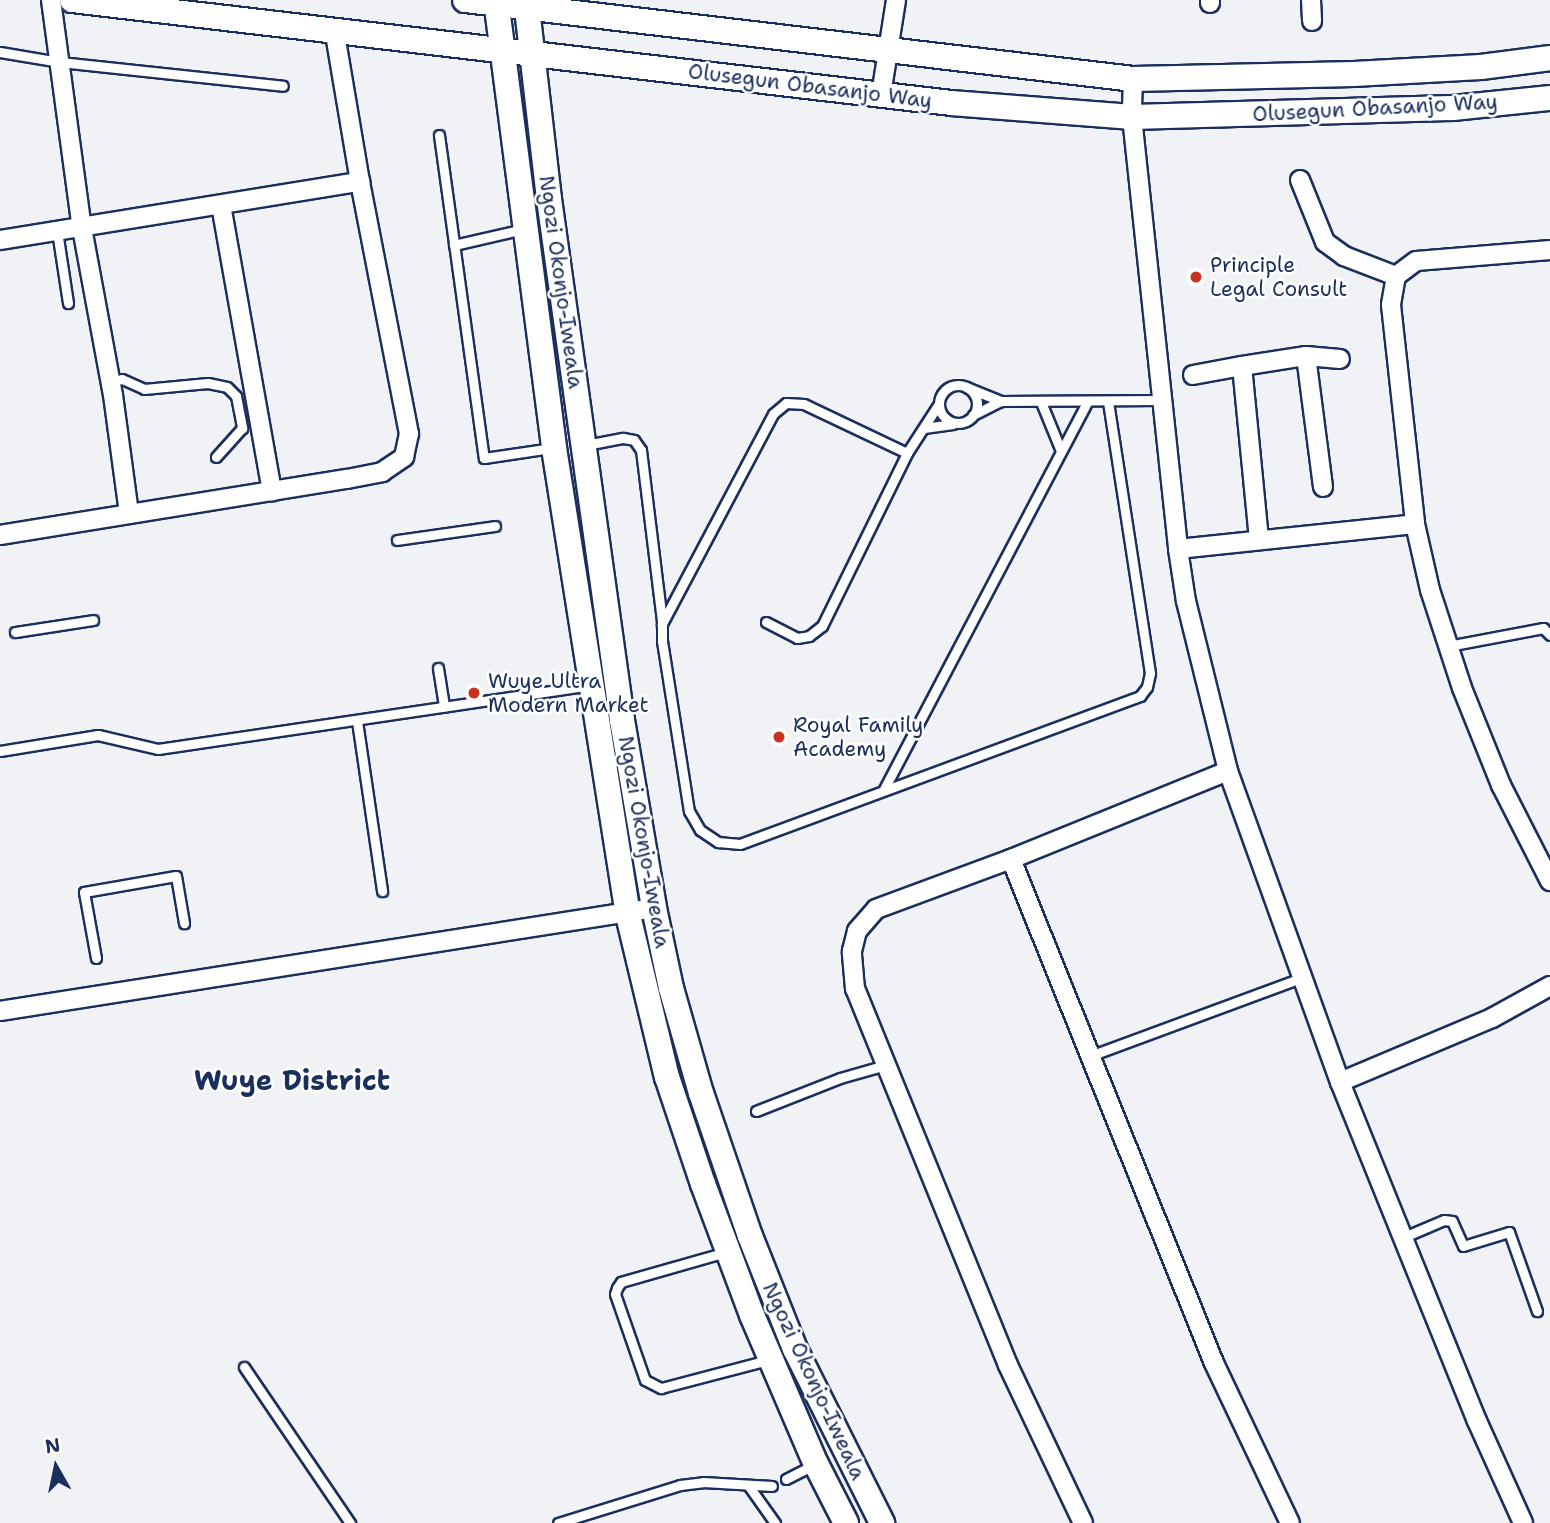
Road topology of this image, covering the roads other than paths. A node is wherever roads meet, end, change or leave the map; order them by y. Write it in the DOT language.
graph roads {
  1 [pos="51,0"];
  2 [pos="72,0"];
  3 [pos="465,0"];
  4 [pos="896,0"];
  5 [pos="1311,0"];
  6 [pos="496,2"];
  7 [pos="526,4"];
  8 [pos="1312,21"];
  9 [pos="334,30"];
  10 [pos="501,49"];
  11 [pos="888,50"];
  12 [pos="0,52"];
  13 [pos="531,53"];
  14 [pos="1550,58"];
  15 [pos="60,62"];
  16 [pos="1133,79"];
  17 [pos="283,86"];
  18 [pos="881,95"];
  19 [pos="1550,98"];
  20 [pos="1132,117"];
  21 [pos="439,135"];
  22 [pos="1300,180"];
  23 [pos="360,181"];
  24 [pos="221,205"];
  25 [pos="82,228"];
  26 [pos="525,229"];
  27 [pos="57,231"];
  28 [pos="0,240"];
  29 [pos="454,245"];
  30 [pos="1550,250"];
  31 [pos="1395,276"];
  32 [pos="68,303"];
  33 [pos="1306,356"];
  34 [pos="1340,359"];
  35 [pos="1242,366"];
  36 [pos="1193,374"];
  37 [pos="111,381"];
  38 [pos="966,387"];
  39 [pos="1162,400"];
  40 [pos="1001,401"];
  41 [pos="1041,402"];
  42 [pos="1087,402"];
  43 [pos="1108,402"];
  44 [pos="938,405"];
  45 [pos="973,415"];
  46 [pos="955,423"];
  47 [pos="923,428"];
  48 [pos="583,446"];
  49 [pos="554,448"];
  50 [pos="1061,451"];
  51 [pos="907,453"];
  52 [pos="216,457"];
  53 [pos="1323,487"];
  54 [pos="272,491"];
  55 [pos="129,514"];
  56 [pos="1415,524"];
  57 [pos="495,526"];
  58 [pos="0,535"];
  59 [pos="397,540"];
  60 [pos="1259,540"];
  61 [pos="1178,549"];
  62 [pos="93,620"];
  63 [pos="766,622"];
  64 [pos="663,624"];
  65 [pos="15,632"];
  66 [pos="1550,635"];
  67 [pos="1448,646"];
  68 [pos="438,668"];
  69 [pos="590,685"];
  70 [pos="444,707"];
  71 [pos="357,721"];
  72 [pos="0,751"];
  73 [pos="1228,771"];
  74 [pos="884,789"];
  75 [pos="1011,859"];
  76 [pos="1550,881"];
  77 [pos="382,891"];
  78 [pos="654,908"];
  79 [pos="627,911"];
  80 [pos="184,923"];
  81 [pos="96,958"];
  82 [pos="1301,978"];
  83 [pos="1550,986"];
  84 [pos="0,1012"];
  85 [pos="1090,1056"];
  86 [pos="886,1065"];
  87 [pos="1340,1082"];
  88 [pos="756,1111"];
  89 [pos="1404,1237"];
  90 [pos="728,1251"];
  91 [pos="1537,1311"];
  92 [pos="771,1359"];
  93 [pos="244,1367"];
  94 [pos="816,1464"];
  95 [pos="786,1479"];
  96 [pos="748,1485"];
  97 [pos="772,1486"];
  98 [pos="350,1523"];
  99 [pos="558,1523"];
  100 [pos="775,1523"];
  101 [pos="846,1523"];
  102 [pos="883,1523"];
  103 [pos="1083,1523"];
  104 [pos="1290,1523"];
  105 [pos="1523,1523"];
  1 -- 15 [label="street"];
  2 -- 9 [label="street, Olusegun Obasanjo Way"];
  3 -- 6 [label="street, Olusegun Obasanjo Way"];
  4 -- 11 [label="street"];
  5 -- 8 [label="street"];
  6 -- 7 [label="street, Olusegun Obasanjo Way"];
  6 -- 10 [label="street, Ngozi Okonjo-Iweala"];
  7 -- 11 [label="street, Olusegun Obasanjo Way"];
  7 -- 13 [label="street, Ngozi Okonjo-Iweala"];
  9 -- 10 [label="street, Olusegun Obasanjo Way"];
  9 -- 23 [label="street"];
  10 -- 13 [label="street, Olusegun Obasanjo Way"];
  10 -- 26 [label="street, Ngozi Okonjo-Iweala"];
  11 -- 16 [label="street, Olusegun Obasanjo Way"];
  11 -- 18 [label="street"];
  12 -- 15 [label="lane"];
  13 -- 18 [label="street, Olusegun Obasanjo Way"];
  13 -- 48 [label="street, Ngozi Okonjo-Iweala"];
  14 -- 16 [label="street, Olusegun Obasanjo Way"];
  15 -- 17 [label="lane"];
  15 -- 25 [label="street"];
  16 -- 20 [label="street"];
  18 -- 20 [label="street, Olusegun Obasanjo Way"];
  19 -- 20 [label="street, Olusegun Obasanjo Way"];
  20 -- 39 [label="street"];
  21 -- 29 [label="lane"];
  22 -- 31 [label="street"];
  23 -- 24 [label="street"];
  23 -- 54 [label="street"];
  24 -- 25 [label="street"];
  24 -- 54 [label="street"];
  25 -- 27 [label="street"];
  25 -- 37 [label="street"];
  26 -- 29 [label="lane"];
  26 -- 49 [label="street, Ngozi Okonjo-Iweala"];
  27 -- 28 [label="street"];
  27 -- 32 [label="lane"];
  29 -- 49 [label="lane"];
  30 -- 31 [label="street"];
  31 -- 56 [label="street"];
  33 -- 34 [label="street"];
  33 -- 35 [label="street"];
  33 -- 53 [label="street"];
  35 -- 36 [label="street"];
  35 -- 60 [label="street"];
  37 -- 52 [label="lane"];
  37 -- 55 [label="street"];
  38 -- 40 [label="lane"];
  38 -- 44 [label="lane"];
  38 -- 45 [label="lane"];
  39 -- 43 [label="lane"];
  39 -- 61 [label="street"];
  40 -- 41 [label="lane"];
  40 -- 45 [label="lane"];
  41 -- 42 [label="lane"];
  41 -- 50 [label="lane"];
  42 -- 43 [label="lane"];
  42 -- 50 [label="lane"];
  43 -- 74 [label="lane"];
  44 -- 46 [label="lane"];
  44 -- 47 [label="lane"];
  45 -- 46 [label="lane"];
  46 -- 47 [label="lane"];
  47 -- 51 [label="lane"];
  48 -- 64 [label="lane"];
  48 -- 78 [label="street, Ngozi Okonjo-Iweala"];
  49 -- 69 [label="street, Ngozi Okonjo-Iweala"];
  50 -- 74 [label="lane"];
  51 -- 63 [label="lane"];
  51 -- 64 [label="lane"];
  54 -- 55 [label="street"];
  55 -- 58 [label="street"];
  56 -- 60 [label="street"];
  56 -- 67 [label="street"];
  57 -- 59 [label="lane"];
  60 -- 61 [label="street"];
  61 -- 73 [label="street"];
  62 -- 65 [label="lane"];
  64 -- 74 [label="lane"];
  66 -- 67 [label="lane"];
  67 -- 76 [label="street"];
  68 -- 70 [label="lane"];
  69 -- 70 [label="lane"];
  69 -- 79 [label="street, Ngozi Okonjo-Iweala"];
  70 -- 71 [label="lane"];
  71 -- 72 [label="lane"];
  71 -- 77 [label="lane"];
  73 -- 75 [label="street"];
  73 -- 82 [label="street"];
  75 -- 85 [label="street"];
  75 -- 86 [label="street"];
  78 -- 79 [label="street"];
  78 -- 102 [label="street, Ngozi Okonjo-Iweala"];
  79 -- 84 [label="street"];
  79 -- 90 [label="street, Ngozi Okonjo-Iweala"];
  80 -- 81 [label="lane"];
  82 -- 85 [label="lane"];
  82 -- 87 [label="street"];
  83 -- 87 [label="street"];
  85 -- 104 [label="street"];
  86 -- 88 [label="lane"];
  86 -- 103 [label="street"];
  87 -- 89 [label="street"];
  89 -- 91 [label="lane"];
  89 -- 105 [label="street"];
  90 -- 92 [label="street, Ngozi Okonjo-Iweala"];
  90 -- 92 [label="lane"];
  92 -- 94 [label="street, Ngozi Okonjo-Iweala"];
  93 -- 98 [label="lane"];
  94 -- 95 [label="lane"];
  94 -- 101 [label="street, Ngozi Okonjo-Iweala"];
  96 -- 97 [label="lane"];
  96 -- 99 [label="lane"];
  96 -- 100 [label="lane"];
}
